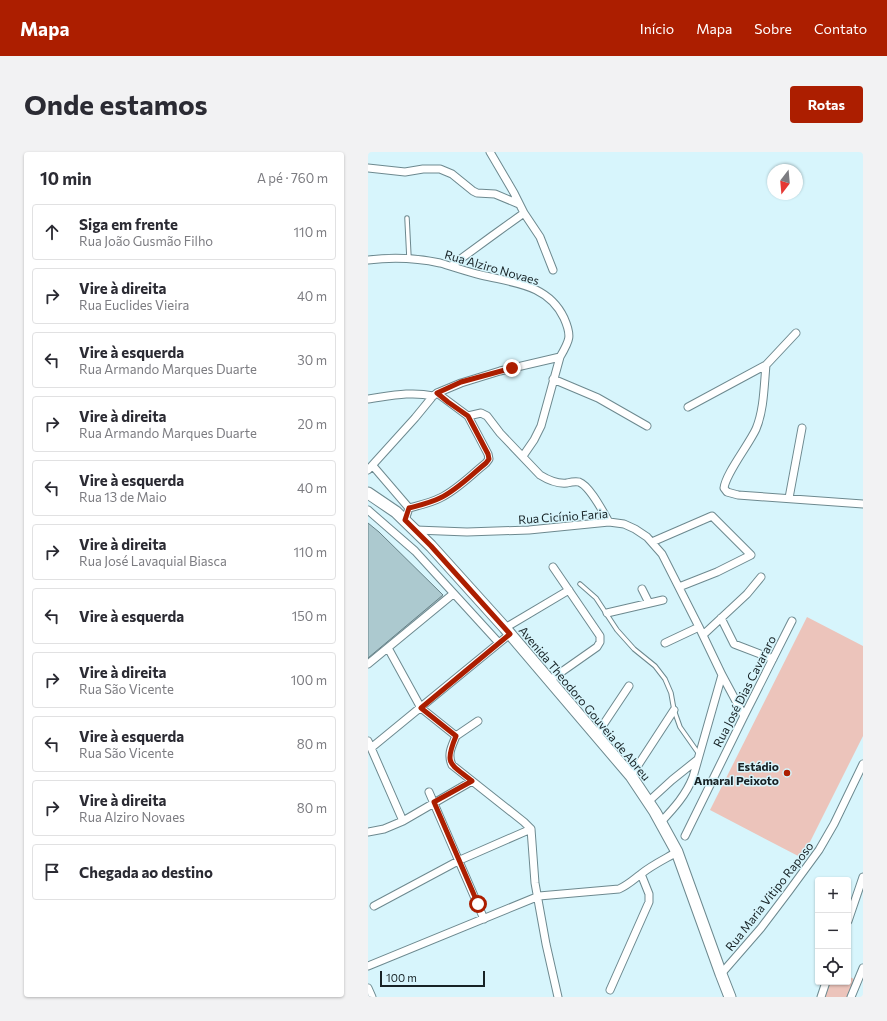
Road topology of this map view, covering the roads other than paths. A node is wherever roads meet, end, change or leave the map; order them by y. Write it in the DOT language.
graph roads {
  1 [pos="490,152"];
  2 [pos="368,168"];
  3 [pos="519,204"];
  4 [pos="524,214"];
  5 [pos="407,218"];
  6 [pos="369,257"];
  7 [pos="408,258"];
  8 [pos="452,266"];
  9 [pos="553,270"];
  10 [pos="796,333"];
  11 [pos="560,357"];
  12 [pos="766,365"];
  13 [pos="553,379"];
  14 [pos="435,394"];
  15 [pos="368,399"];
  16 [pos="688,407"];
  17 [pos="468,416"];
  18 [pos="647,426"];
  19 [pos="802,428"];
  20 [pos="522,456"];
  21 [pos="370,468"];
  22 [pos="368,492"];
  23 [pos="789,498"];
  24 [pos="863,504"];
  25 [pos="409,508"];
  26 [pos="368,511"];
  27 [pos="405,520"];
  28 [pos="609,522"];
  29 [pos="416,530"];
  30 [pos="652,542"];
  31 [pos="553,567"];
  32 [pos="762,577"];
  33 [pos="580,584"];
  34 [pos="680,587"];
  35 [pos="642,589"];
  36 [pos="569,590"];
  37 [pos="453,594"];
  38 [pos="663,600"];
  39 [pos="649,604"];
  40 [pos="607,613"];
  41 [pos="721,618"];
  42 [pos="792,621"];
  43 [pos="699,627"];
  44 [pos="507,631"];
  45 [pos="703,635"];
  46 [pos="499,643"];
  47 [pos="665,643"];
  48 [pos="388,648"];
  49 [pos="773,659"];
  50 [pos="368,664"];
  51 [pos="722,675"];
  52 [pos="550,680"];
  53 [pos="629,686"];
  54 [pos="421,708"];
  55 [pos="674,710"];
  56 [pos="744,716"];
  57 [pos="478,721"];
  58 [pos="597,734"];
  59 [pos="456,736"];
  60 [pos="369,744"];
  61 [pos="698,757"];
  62 [pos="863,764"];
  63 [pos="631,776"];
  64 [pos="472,781"];
  65 [pos="428,792"];
  66 [pos="649,801"];
  67 [pos="434,802"];
  68 [pos="403,821"];
  69 [pos="661,822"];
  70 [pos="531,829"];
  71 [pos="368,832"];
  72 [pos="685,836"];
  73 [pos="677,852"];
  74 [pos="460,860"];
  75 [pos="641,874"];
  76 [pos="863,877"];
  77 [pos="538,896"];
  78 [pos="856,900"];
  79 [pos="863,903"];
  80 [pos="374,906"];
  81 [pos="851,913"];
  82 [pos="484,919"];
  83 [pos="368,966"];
  84 [pos="863,968"];
  85 [pos="722,976"];
  86 [pos="825,985"];
  87 [pos="368,988"];
  88 [pos="610,990"];
  89 [pos="372,997"];
  90 [pos="558,997"];
  91 [pos="730,997"];
  92 [pos="821,997"];
  93 [pos="851,997"];
  1 -- 3 [label="street"];
  2 -- 3 [label="street"];
  3 -- 4 [label="street"];
  4 -- 8 [label="street"];
  4 -- 9 [label="street"];
  5 -- 7 [label="lane"];
  6 -- 7 [label="street, Rua Alziro Novaes"];
  7 -- 8 [label="street, Rua Alziro Novaes"];
  8 -- 11 [label="street, Rua Alziro Novaes"];
  10 -- 12 [label="street"];
  11 -- 13 [label="street, Rua Alziro Novaes"];
  11 -- 14 [label="street"];
  12 -- 16 [label="street"];
  12 -- 23 [label="street"];
  13 -- 18 [label="street"];
  13 -- 20 [label="street, Rua Alziro Novaes"];
  14 -- 15 [label="street"];
  14 -- 17 [label="street"];
  14 -- 21 [label="street"];
  17 -- 20 [label="street"];
  17 -- 25 [label="street"];
  19 -- 23 [label="street"];
  20 -- 28 [label="street"];
  21 -- 25 [label="street"];
  22 -- 27 [label="main road, Avenida Theodoro Gouveia de Abreu"];
  23 -- 24 [label="street"];
  25 -- 27 [label="street"];
  26 -- 37 [label="street"];
  27 -- 29 [label="main road, Avenida Theodoro Gouveia de Abreu"];
  28 -- 29 [label="street, Rua Cicínio Faria"];
  28 -- 30 [label="street, Rua Cicínio Faria"];
  29 -- 44 [label="main road, Avenida Theodoro Gouveia de Abreu"];
  30 -- 34 [label="street, Rua Cicínio Faria"];
  30 -- 34 [label="street"];
  31 -- 36 [label="street"];
  32 -- 41 [label="street"];
  33 -- 40 [label="lane"];
  34 -- 43 [label="street, Rua Cicínio Faria"];
  35 -- 39 [label="street"];
  36 -- 44 [label="street"];
  36 -- 52 [label="street"];
  37 -- 46 [label="street"];
  37 -- 48 [label="street"];
  38 -- 39 [label="street"];
  39 -- 40 [label="street"];
  40 -- 55 [label="lane"];
  41 -- 45 [label="street"];
  41 -- 49 [label="street"];
  42 -- 49 [label="street, Rua José Dias Cavararo"];
  43 -- 45 [label="street, Rua Cicínio Faria"];
  43 -- 47 [label="street"];
  44 -- 46 [label="street"];
  44 -- 52 [label="main road, Avenida Theodoro Gouveia de Abreu"];
  45 -- 51 [label="street, Rua Cicínio Faria"];
  46 -- 54 [label="street"];
  48 -- 50 [label="street"];
  48 -- 54 [label="street"];
  49 -- 56 [label="street, Rua José Dias Cavararo"];
  51 -- 56 [label="street, Rua Cicínio Faria"];
  51 -- 61 [label="street"];
  52 -- 58 [label="main road, Avenida Theodoro Gouveia de Abreu"];
  53 -- 58 [label="street"];
  54 -- 59 [label="street"];
  54 -- 60 [label="street"];
  55 -- 61 [label="lane"];
  55 -- 63 [label="street"];
  56 -- 72 [label="street, Rua José Dias Cavararo"];
  57 -- 59 [label="street"];
  58 -- 63 [label="main road, Avenida Theodoro Gouveia de Abreu"];
  59 -- 64 [label="street"];
  60 -- 68 [label="street"];
  61 -- 66 [label="street"];
  61 -- 69 [label="street"];
  62 -- 85 [label="street, Rua Maria Vitipo Raposo"];
  63 -- 66 [label="main road, Avenida Theodoro Gouveia de Abreu"];
  64 -- 67 [label="street"];
  64 -- 70 [label="street"];
  65 -- 67 [label="street"];
  66 -- 69 [label="main road, Avenida Theodoro Gouveia de Abreu"];
  67 -- 68 [label="street"];
  67 -- 74 [label="street"];
  68 -- 71 [label="street"];
  69 -- 73 [label="main road, Avenida Theodoro Gouveia de Abreu"];
  70 -- 74 [label="street"];
  70 -- 77 [label="street"];
  73 -- 75 [label="street"];
  73 -- 85 [label="main road, Avenida Theodoro Gouveia de Abreu"];
  74 -- 80 [label="street"];
  74 -- 82 [label="street"];
  75 -- 77 [label="street"];
  75 -- 88 [label="street"];
  76 -- 78 [label="street"];
  77 -- 82 [label="street"];
  77 -- 90 [label="street"];
  78 -- 79 [label="street"];
  78 -- 81 [label="street"];
  82 -- 83 [label="street"];
  84 -- 93 [label="street"];
  85 -- 91 [label="main road, Avenida Theodoro Gouveia de Abreu"];
  86 -- 92 [label="street"];
  87 -- 89 [label="street"];
}
